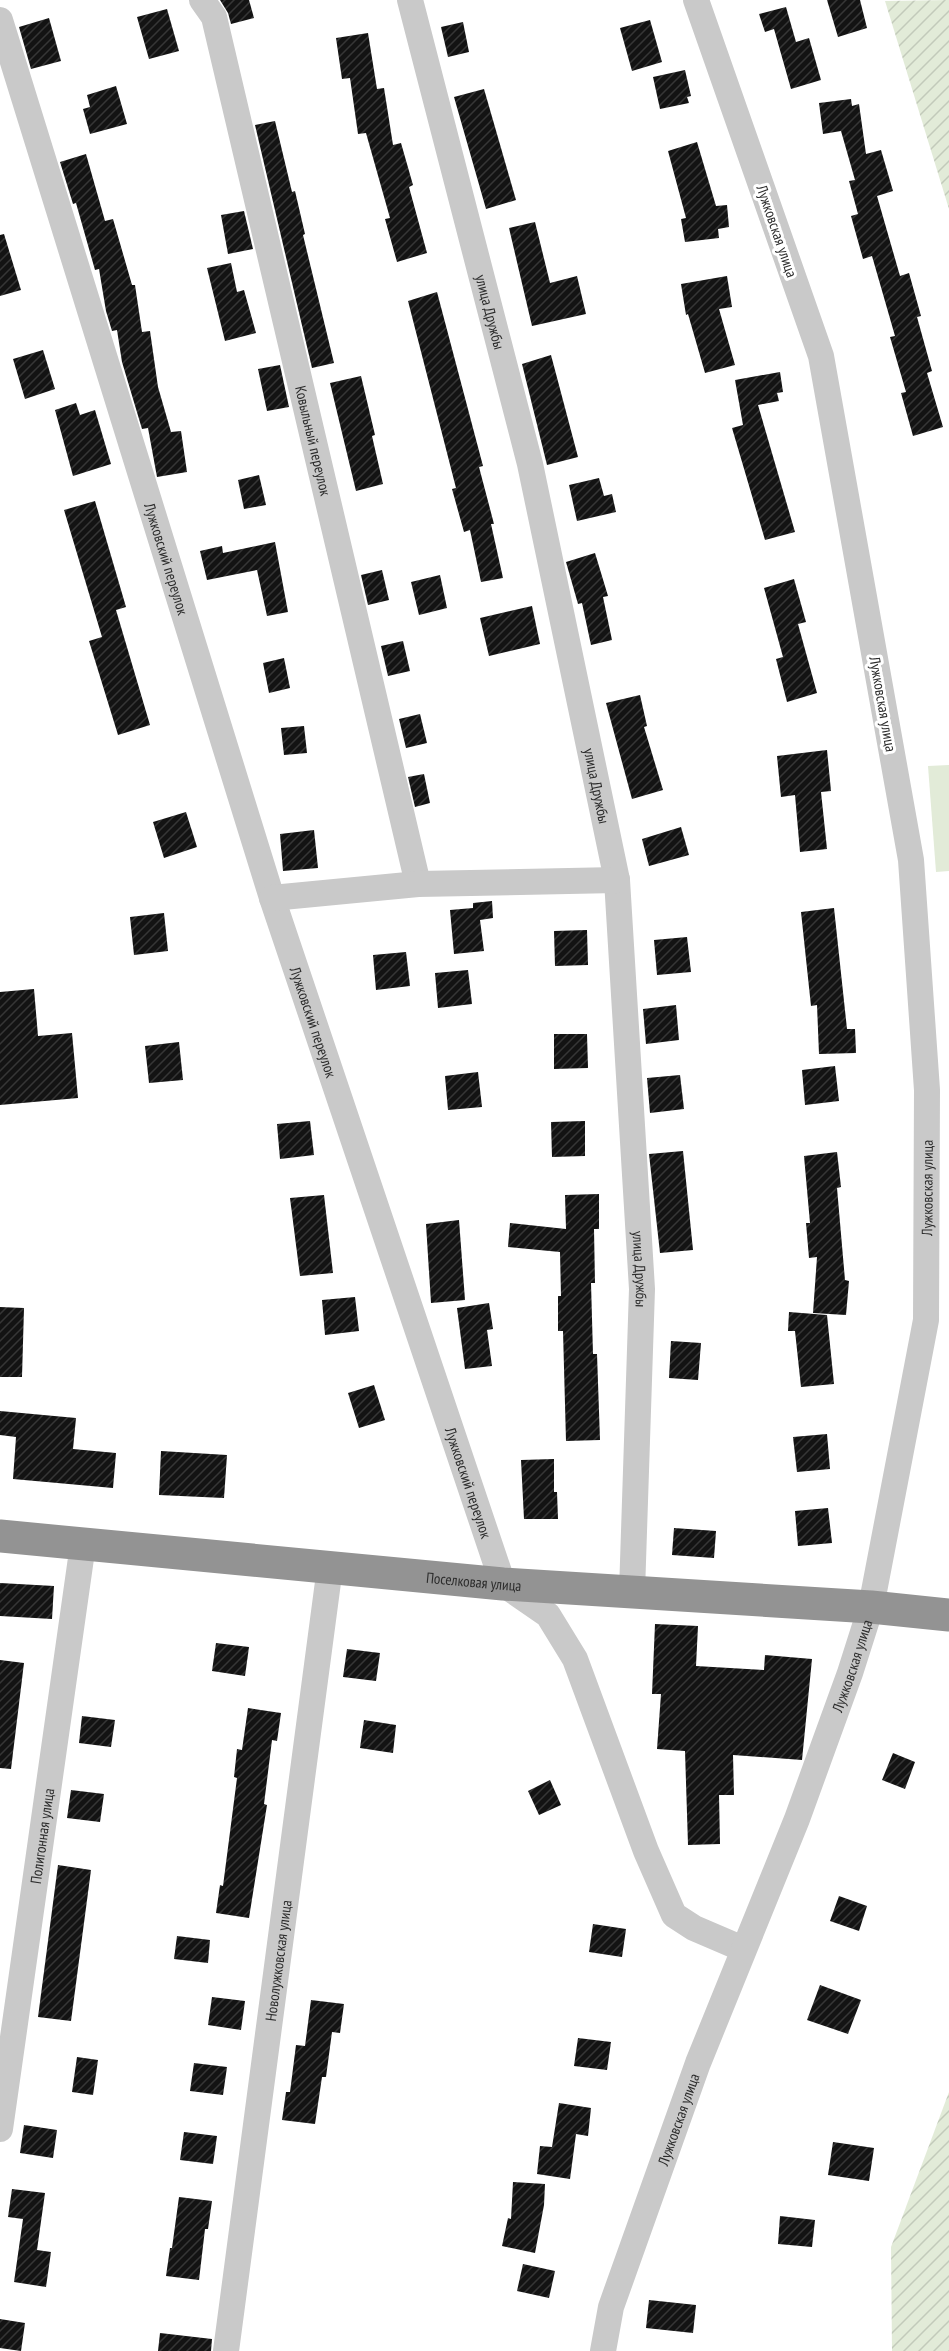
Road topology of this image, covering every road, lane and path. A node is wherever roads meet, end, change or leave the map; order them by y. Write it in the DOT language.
graph roads {
  1 [pos="202,0"];
  2 [pos="410,0"];
  3 [pos="696,0"];
  4 [pos="0,20"];
  5 [pos="617,880"];
  6 [pos="418,884"];
  7 [pos="272,898"];
  8 [pos="0,1536"];
  9 [pos="83,1544"];
  10 [pos="330,1567"];
  11 [pos="503,1584"];
  12 [pos="632,1592"];
  13 [pos="872,1607"];
  14 [pos="949,1615"];
  15 [pos="743,1949"];
  16 [pos="0,2129"];
  17 [pos="226,2351"];
  18 [pos="603,2351"];
  1 -- 6 [label="street, Ковыльный переулок"];
  2 -- 5 [label="street, улица Дружбы"];
  3 -- 13 [label="street, Лужковская улица"];
  4 -- 7 [label="street, Лужковский переулок"];
  5 -- 6 [label="street"];
  5 -- 12 [label="street, улица Дружбы"];
  6 -- 7 [label="street"];
  7 -- 11 [label="street, Лужковский переулок"];
  8 -- 9 [label="highway, Поселковая улица"];
  9 -- 10 [label="highway, Поселковая улица"];
  9 -- 16 [label="street, Полигонная улица"];
  10 -- 11 [label="highway, Поселковая улица"];
  10 -- 17 [label="street, Новолужковская улица"];
  11 -- 12 [label="highway, Поселковая улица"];
  11 -- 15 [label="street"];
  12 -- 13 [label="highway, Поселковая улица"];
  13 -- 14 [label="highway, Поселковая улица"];
  13 -- 15 [label="street, Лужковская улица"];
  15 -- 18 [label="street, Лужковская улица"];
}
